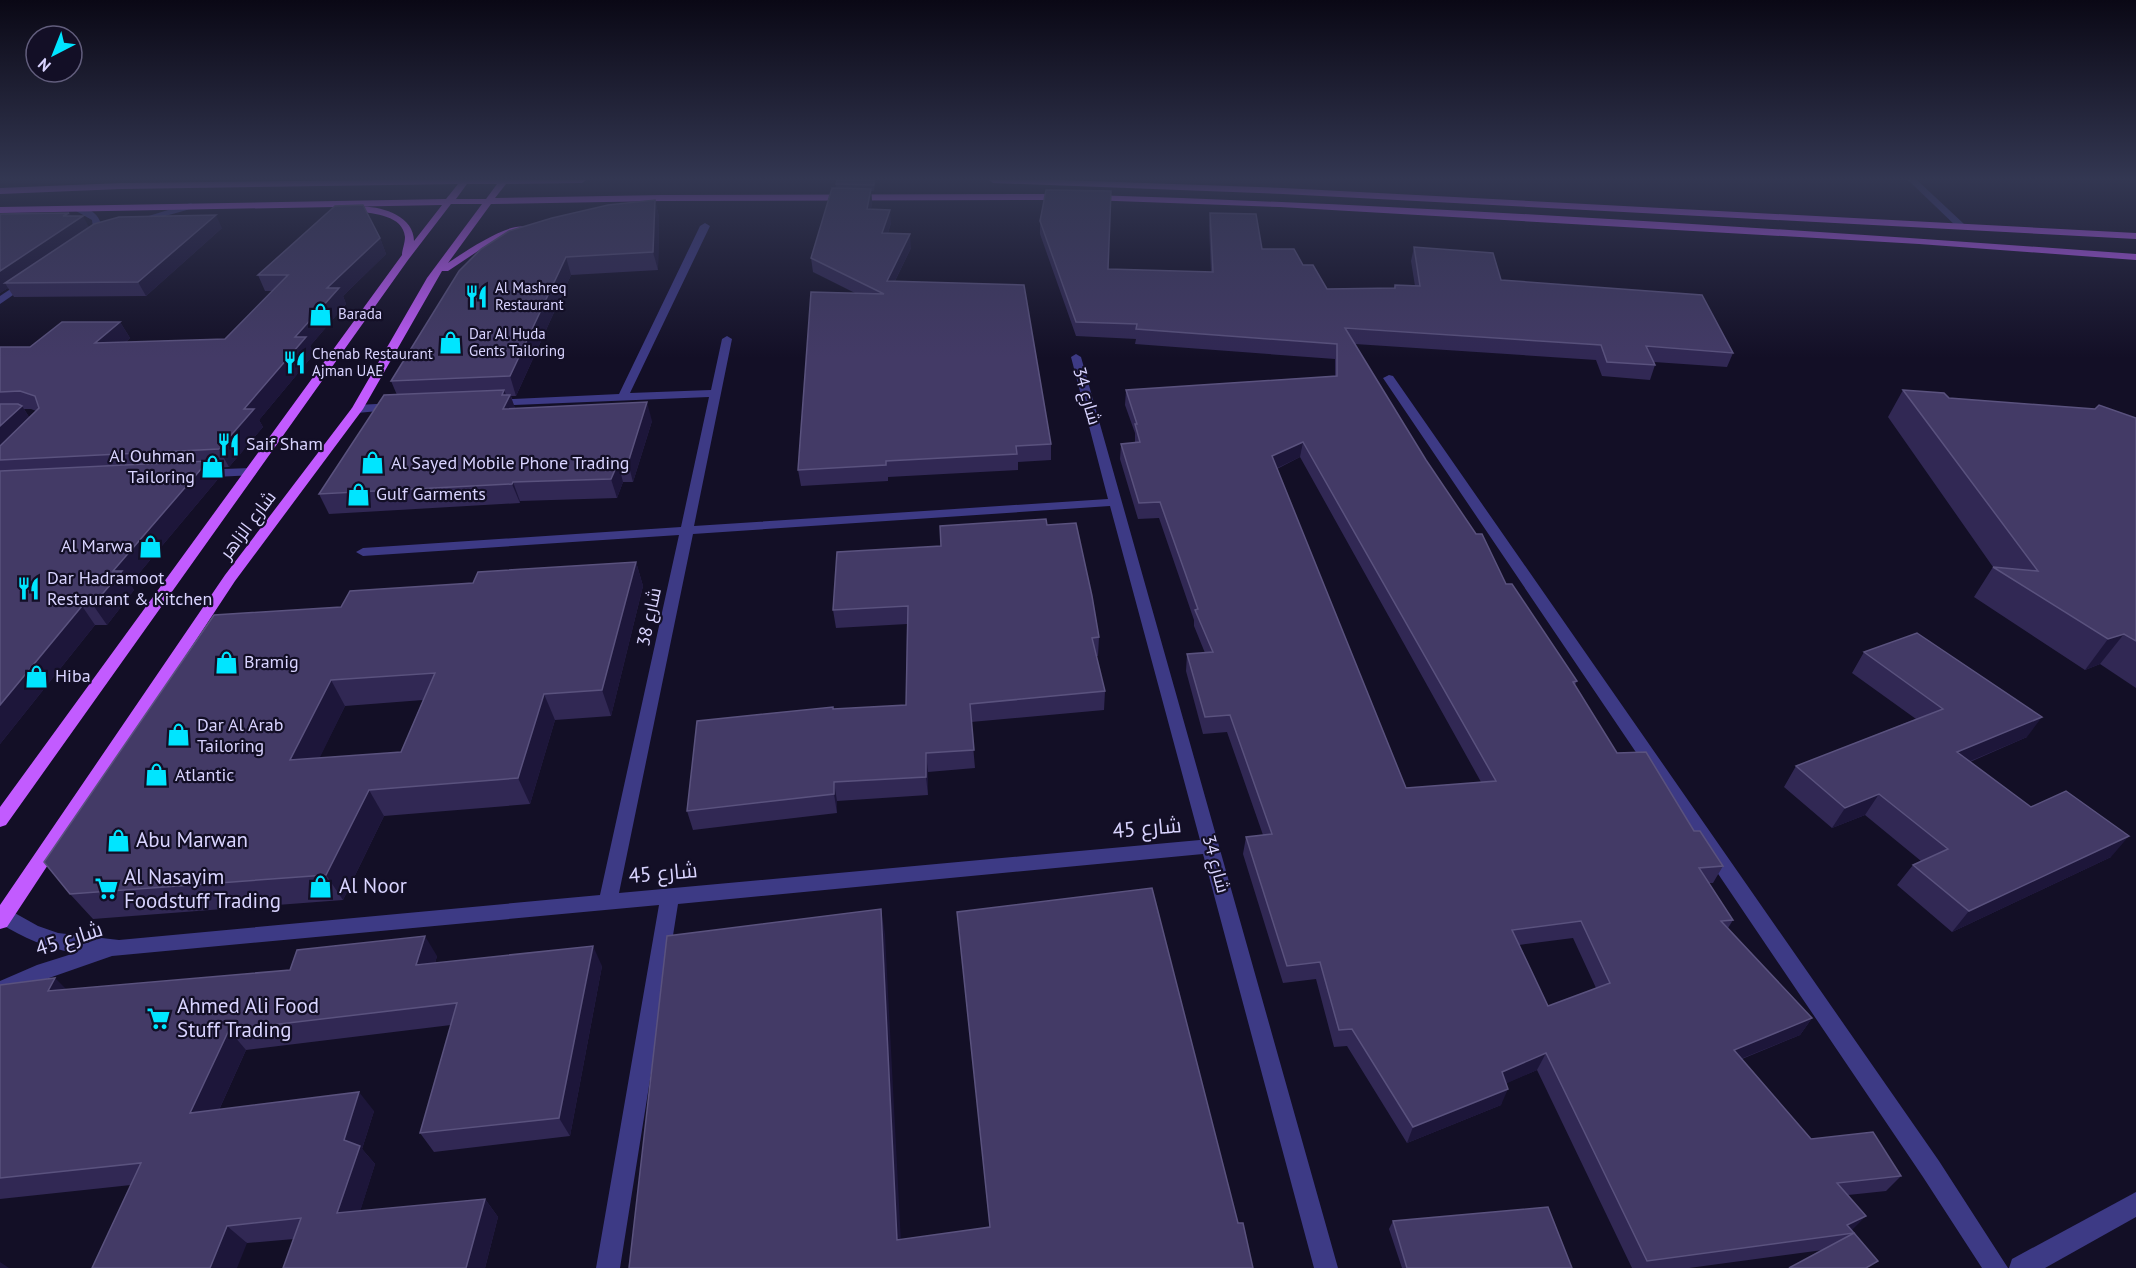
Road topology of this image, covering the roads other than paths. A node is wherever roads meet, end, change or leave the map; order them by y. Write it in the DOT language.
graph roads {
  1 [pos="408,239"];
  2 [pos="420,239"];
  3 [pos="460,239"];
  4 [pos="496,239"];
  5 [pos="699,239"];
  6 [pos="1894,239"];
  7 [pos="2136,244"];
  8 [pos="2136,250"];
  9 [pos="2136,257"];
  10 [pos="405,258"];
  11 [pos="39,274"];
  12 [pos="432,278"];
  13 [pos="0,301"];
  14 [pos="727,339"];
  15 [pos="1076,357"];
  16 [pos="1389,378"];
  17 [pos="716,393"];
  18 [pos="624,397"];
  19 [pos="484,403"];
  20 [pos="403,407"];
  21 [pos="357,409"];
  22 [pos="251,472"];
  23 [pos="180,475"];
  24 [pos="1117,502"];
  25 [pos="687,531"];
  26 [pos="363,552"];
  27 [pos="0,820"];
  28 [pos="1211,846"];
  29 [pos="670,897"];
  30 [pos="608,902"];
  31 [pos="2,918"];
  32 [pos="119,948"];
  33 [pos="0,991"];
  34 [pos="2136,1204"];
  35 [pos="608,1268"];
  36 [pos="1326,1268"];
  37 [pos="1996,1268"];
  38 [pos="2022,1268"];
  1 -- 10 [label="main road"];
  2 -- 10 [label="main road, شارع الزاهر"];
  3 -- 12 [label="main road, شارع الزاهر"];
  4 -- 12 [label="main road"];
  5 -- 18 [label="street"];
  6 -- 9 [label="main road"];
  7 -- 8 [label="main road"];
  10 -- 22 [label="main road, شارع الزاهر"];
  11 -- 13 [label="street"];
  12 -- 21 [label="main road, شارع الزاهر"];
  14 -- 17 [label="street, شارع 38"];
  15 -- 24 [label="street, شارع 34"];
  16 -- 37 [label="street"];
  17 -- 18 [label="street"];
  17 -- 25 [label="street, شارع 38"];
  18 -- 19 [label="street"];
  20 -- 21 [label="street"];
  21 -- 31 [label="main road, شارع الزاهر"];
  22 -- 23 [label="street"];
  22 -- 27 [label="main road, شارع الزاهر"];
  24 -- 25 [label="street"];
  24 -- 28 [label="street, شارع 34"];
  25 -- 26 [label="street"];
  25 -- 30 [label="street, شارع 38"];
  28 -- 29 [label="street, شارع 45"];
  28 -- 36 [label="street, شارع 34"];
  29 -- 30 [label="street, شارع 45"];
  29 -- 35 [label="street"];
  30 -- 32 [label="street, شارع 45"];
  31 -- 32 [label="street, شارع 45"];
  32 -- 33 [label="street, شارع 45"];
  34 -- 38 [label="street"];
}
